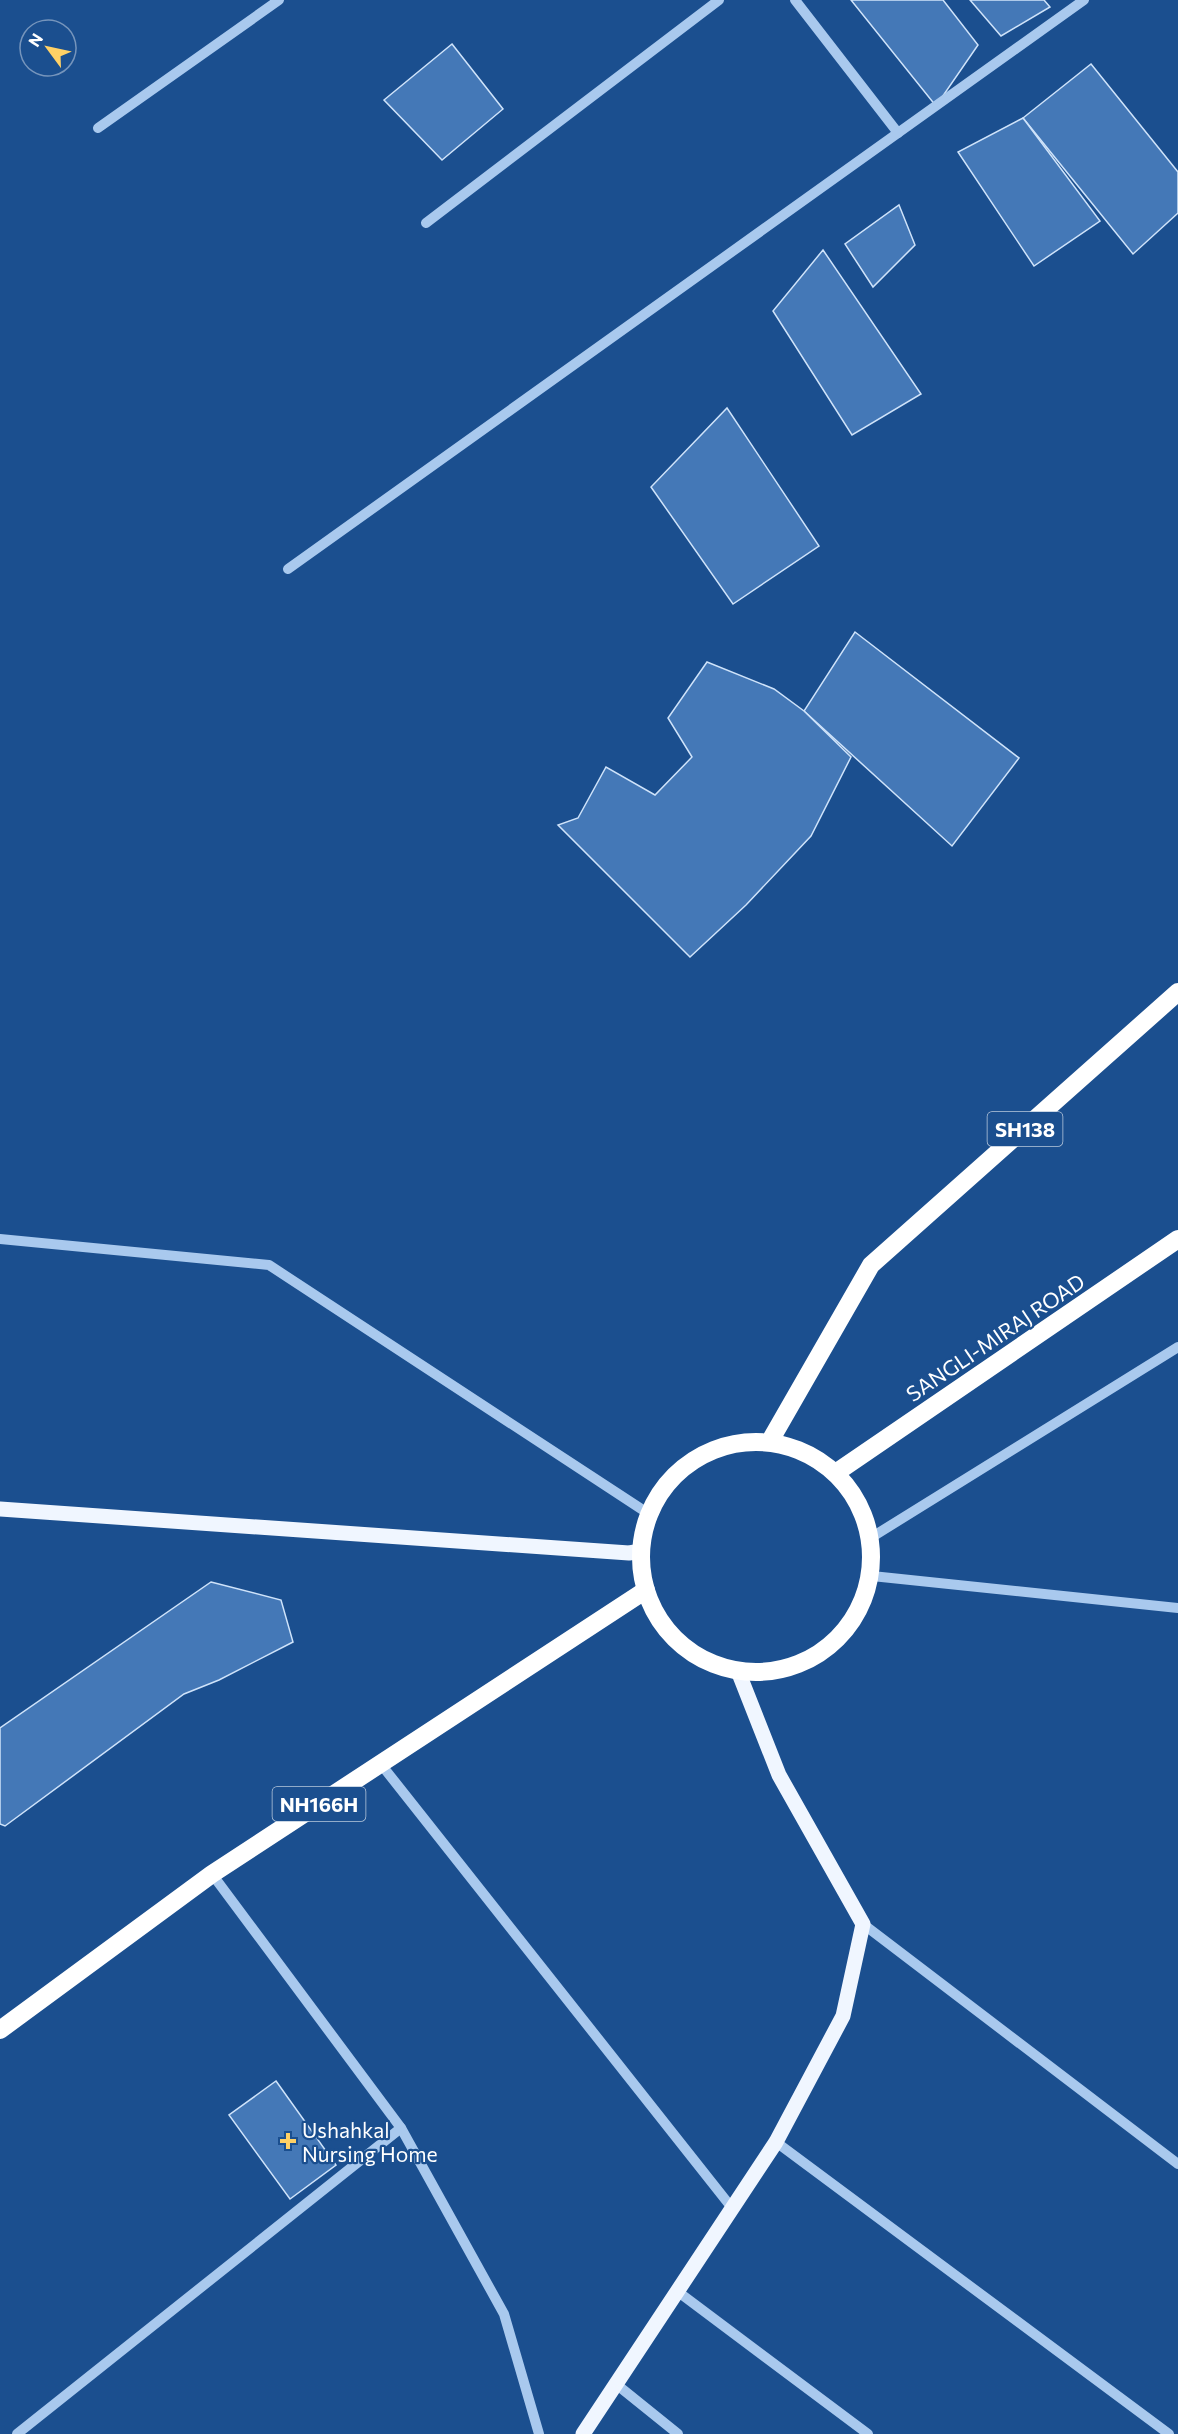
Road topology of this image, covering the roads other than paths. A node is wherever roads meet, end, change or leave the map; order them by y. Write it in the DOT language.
graph roads {
  1 [pos="279,0"];
  2 [pos="720,0"];
  3 [pos="795,0"];
  4 [pos="1084,0"];
  5 [pos="98,128"];
  6 [pos="898,133"];
  7 [pos="426,223"];
  8 [pos="288,569"];
  9 [pos="1178,992"];
  10 [pos="0,1239"];
  11 [pos="1178,1239"];
  12 [pos="1178,1347"];
  13 [pos="770,1441"];
  14 [pos="837,1472"];
  15 [pos="0,1509"];
  16 [pos="650,1514"];
  17 [pos="872,1537"];
  18 [pos="641,1551"];
  19 [pos="872,1576"];
  20 [pos="646,1590"];
  21 [pos="1178,1608"];
  22 [pos="738,1671"];
  23 [pos="380,1763"];
  24 [pos="212,1874"];
  25 [pos="863,1924"];
  26 [pos="0,2030"];
  27 [pos="401,2128"];
  28 [pos="776,2142"];
  29 [pos="1178,2164"];
  30 [pos="732,2208"];
  31 [pos="677,2291"];
  32 [pos="616,2384"];
  33 [pos="17,2434"];
  34 [pos="539,2434"];
  35 [pos="583,2434"];
  36 [pos="678,2434"];
  37 [pos="868,2434"];
  38 [pos="1169,2434"];
  1 -- 5 [label="street"];
  2 -- 7 [label="street"];
  3 -- 6 [label="street"];
  4 -- 6 [label="street"];
  6 -- 8 [label="street"];
  9 -- 13 [label="highway, SH138"];
  10 -- 16 [label="street"];
  11 -- 14 [label="highway, SANGLI-MIRAJ ROAD"];
  12 -- 17 [label="street"];
  13 -- 14 [label="highway"];
  13 -- 16 [label="highway"];
  14 -- 17 [label="highway"];
  15 -- 18 [label="main road"];
  16 -- 18 [label="highway"];
  17 -- 19 [label="highway"];
  18 -- 20 [label="highway"];
  19 -- 21 [label="street"];
  19 -- 22 [label="highway"];
  20 -- 22 [label="highway"];
  20 -- 23 [label="highway, NH166H"];
  22 -- 25 [label="main road"];
  23 -- 24 [label="highway, NH166H"];
  23 -- 30 [label="street"];
  24 -- 26 [label="highway, NH166H"];
  24 -- 27 [label="street"];
  25 -- 28 [label="main road"];
  25 -- 29 [label="street"];
  27 -- 33 [label="street"];
  27 -- 34 [label="street"];
  28 -- 30 [label="main road"];
  28 -- 38 [label="street"];
  30 -- 31 [label="main road"];
  31 -- 32 [label="main road"];
  31 -- 37 [label="street"];
  32 -- 35 [label="main road"];
  32 -- 36 [label="street"];
}
